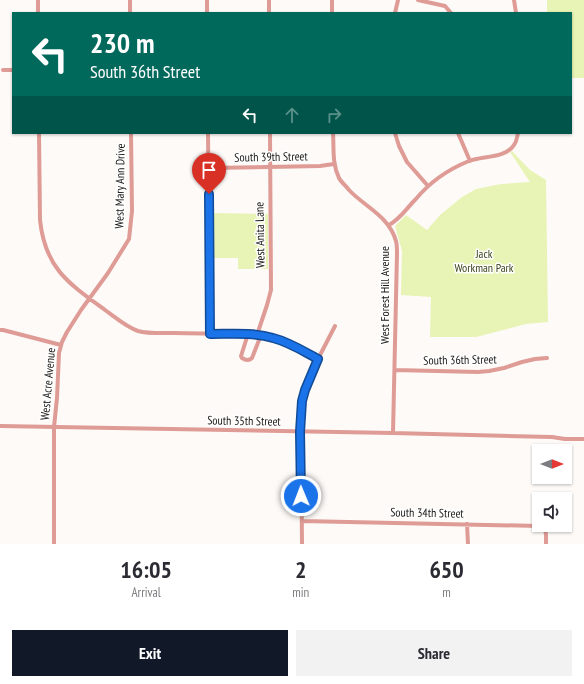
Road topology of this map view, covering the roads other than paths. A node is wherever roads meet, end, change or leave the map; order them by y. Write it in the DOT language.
graph roads {
  1 [pos="38,0"];
  2 [pos="130,0"];
  3 [pos="207,0"];
  4 [pos="269,0"];
  5 [pos="332,0"];
  6 [pos="398,0"];
  7 [pos="418,0"];
  8 [pos="514,0"];
  9 [pos="38,12"];
  10 [pos="130,12"];
  11 [pos="207,12"];
  12 [pos="269,12"];
  13 [pos="332,12"];
  14 [pos="395,12"];
  15 [pos="450,12"];
  16 [pos="516,12"];
  17 [pos="3,70"];
  18 [pos="12,70"];
  19 [pos="39,134"];
  20 [pos="131,134"];
  21 [pos="208,134"];
  22 [pos="270,134"];
  23 [pos="334,134"];
  24 [pos="396,134"];
  25 [pos="458,134"];
  26 [pos="518,134"];
  27 [pos="470,161"];
  28 [pos="334,164"];
  29 [pos="270,167"];
  30 [pos="208,168"];
  31 [pos="428,186"];
  32 [pos="389,225"];
  33 [pos="90,299"];
  34 [pos="335,326"];
  35 [pos="0,330"];
  36 [pos="210,334"];
  37 [pos="248,334"];
  38 [pos="259,335"];
  39 [pos="61,345"];
  40 [pos="547,358"];
  41 [pos="318,359"];
  42 [pos="395,370"];
  43 [pos="0,426"];
  44 [pos="54,427"];
  45 [pos="300,432"];
  46 [pos="393,433"];
  47 [pos="584,439"];
  48 [pos="302,521"];
  49 [pos="467,524"];
  50 [pos="54,544"];
  51 [pos="302,544"];
  52 [pos="468,544"];
  53 [pos="546,544"];
  1 -- 9 [label="street"];
  2 -- 10 [label="street"];
  3 -- 11 [label="street"];
  4 -- 12 [label="street"];
  5 -- 13 [label="street"];
  6 -- 14 [label="street"];
  7 -- 15 [label="street"];
  8 -- 16 [label="street"];
  17 -- 18 [label="street"];
  19 -- 33 [label="street"];
  20 -- 33 [label="street, West Mary Ann Drive"];
  21 -- 30 [label="street"];
  22 -- 29 [label="street, West Anita Lane"];
  23 -- 28 [label="street, West Forest Hill Avenue"];
  24 -- 31 [label="street"];
  25 -- 27 [label="street"];
  26 -- 27 [label="street"];
  27 -- 31 [label="street"];
  28 -- 29 [label="street, South 39th Street"];
  28 -- 32 [label="street, West Forest Hill Avenue"];
  29 -- 30 [label="street, South 39th Street"];
  29 -- 38 [label="street, West Anita Lane"];
  30 -- 36 [label="street"];
  31 -- 32 [label="street"];
  32 -- 42 [label="street, West Forest Hill Avenue"];
  33 -- 36 [label="street"];
  33 -- 39 [label="street, West Acre Avenue"];
  34 -- 41 [label="street"];
  35 -- 39 [label="street"];
  36 -- 37 [label="street"];
  37 -- 38 [label="street"];
  37 -- 38 [label="street, West Anita Lane"];
  38 -- 41 [label="street"];
  39 -- 44 [label="street, West Acre Avenue"];
  40 -- 42 [label="street, South 36th Street"];
  41 -- 45 [label="street"];
  42 -- 46 [label="street, West Forest Hill Avenue"];
  43 -- 44 [label="street, South 35th Street"];
  44 -- 45 [label="street, South 35th Street"];
  44 -- 50 [label="street, West Acre Avenue"];
  45 -- 46 [label="street, South 35th Street"];
  45 -- 48 [label="street"];
  46 -- 47 [label="street, South 35th Street"];
  48 -- 49 [label="street, South 34th Street"];
  48 -- 51 [label="street"];
  49 -- 52 [label="street"];
  49 -- 53 [label="street, South 34th Street"];
}
